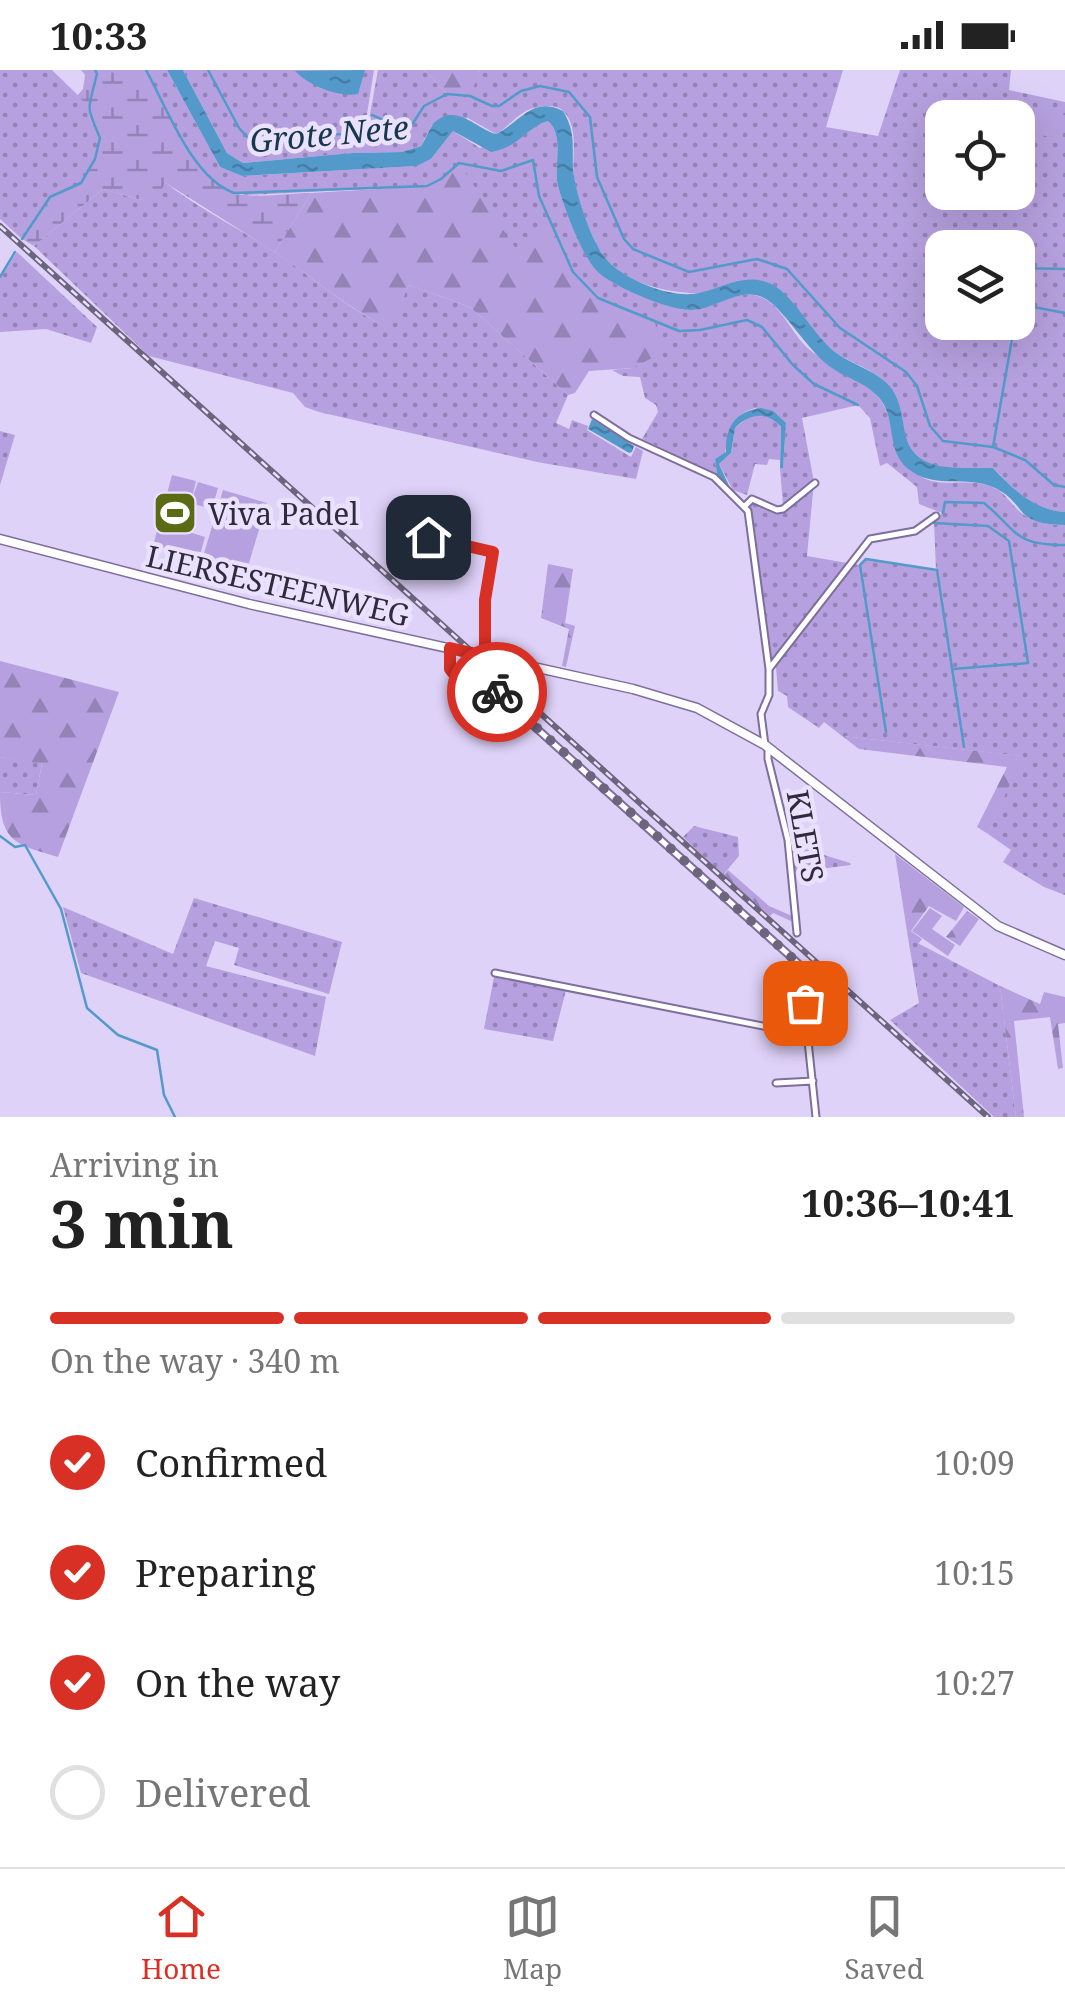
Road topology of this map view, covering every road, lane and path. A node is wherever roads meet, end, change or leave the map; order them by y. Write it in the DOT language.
graph roads {
  1 [pos="594,415"];
  2 [pos="815,483"];
  3 [pos="745,506"];
  4 [pos="936,516"];
  5 [pos="399,531"];
  6 [pos="0,538"];
  7 [pos="450,648"];
  8 [pos="485,656"];
  9 [pos="768,669"];
  10 [pos="767,746"];
  11 [pos="797,933"];
  12 [pos="1065,954"];
  13 [pos="494,973"];
  14 [pos="808,1035"];
  15 [pos="813,1081"];
  16 [pos="776,1083"];
  17 [pos="816,1117"];
  1 -- 3 [label="street"];
  2 -- 3 [label="street"];
  3 -- 9 [label="street, KLETS"];
  4 -- 9 [label="street"];
  5 -- 8 [label="street"];
  6 -- 7 [label="street, LIERSESTEENWEG"];
  7 -- 8 [label="street, LIERSESTEENWEG"];
  7 -- 14 [label="street"];
  8 -- 10 [label="street, LIERSESTEENWEG"];
  9 -- 10 [label="street, KLETS"];
  10 -- 11 [label="street, KLETS"];
  10 -- 12 [label="street, LIERSESTEENWEG"];
  13 -- 14 [label="street"];
  14 -- 15 [label="street"];
  15 -- 16 [label="street"];
  15 -- 17 [label="street"];
}
